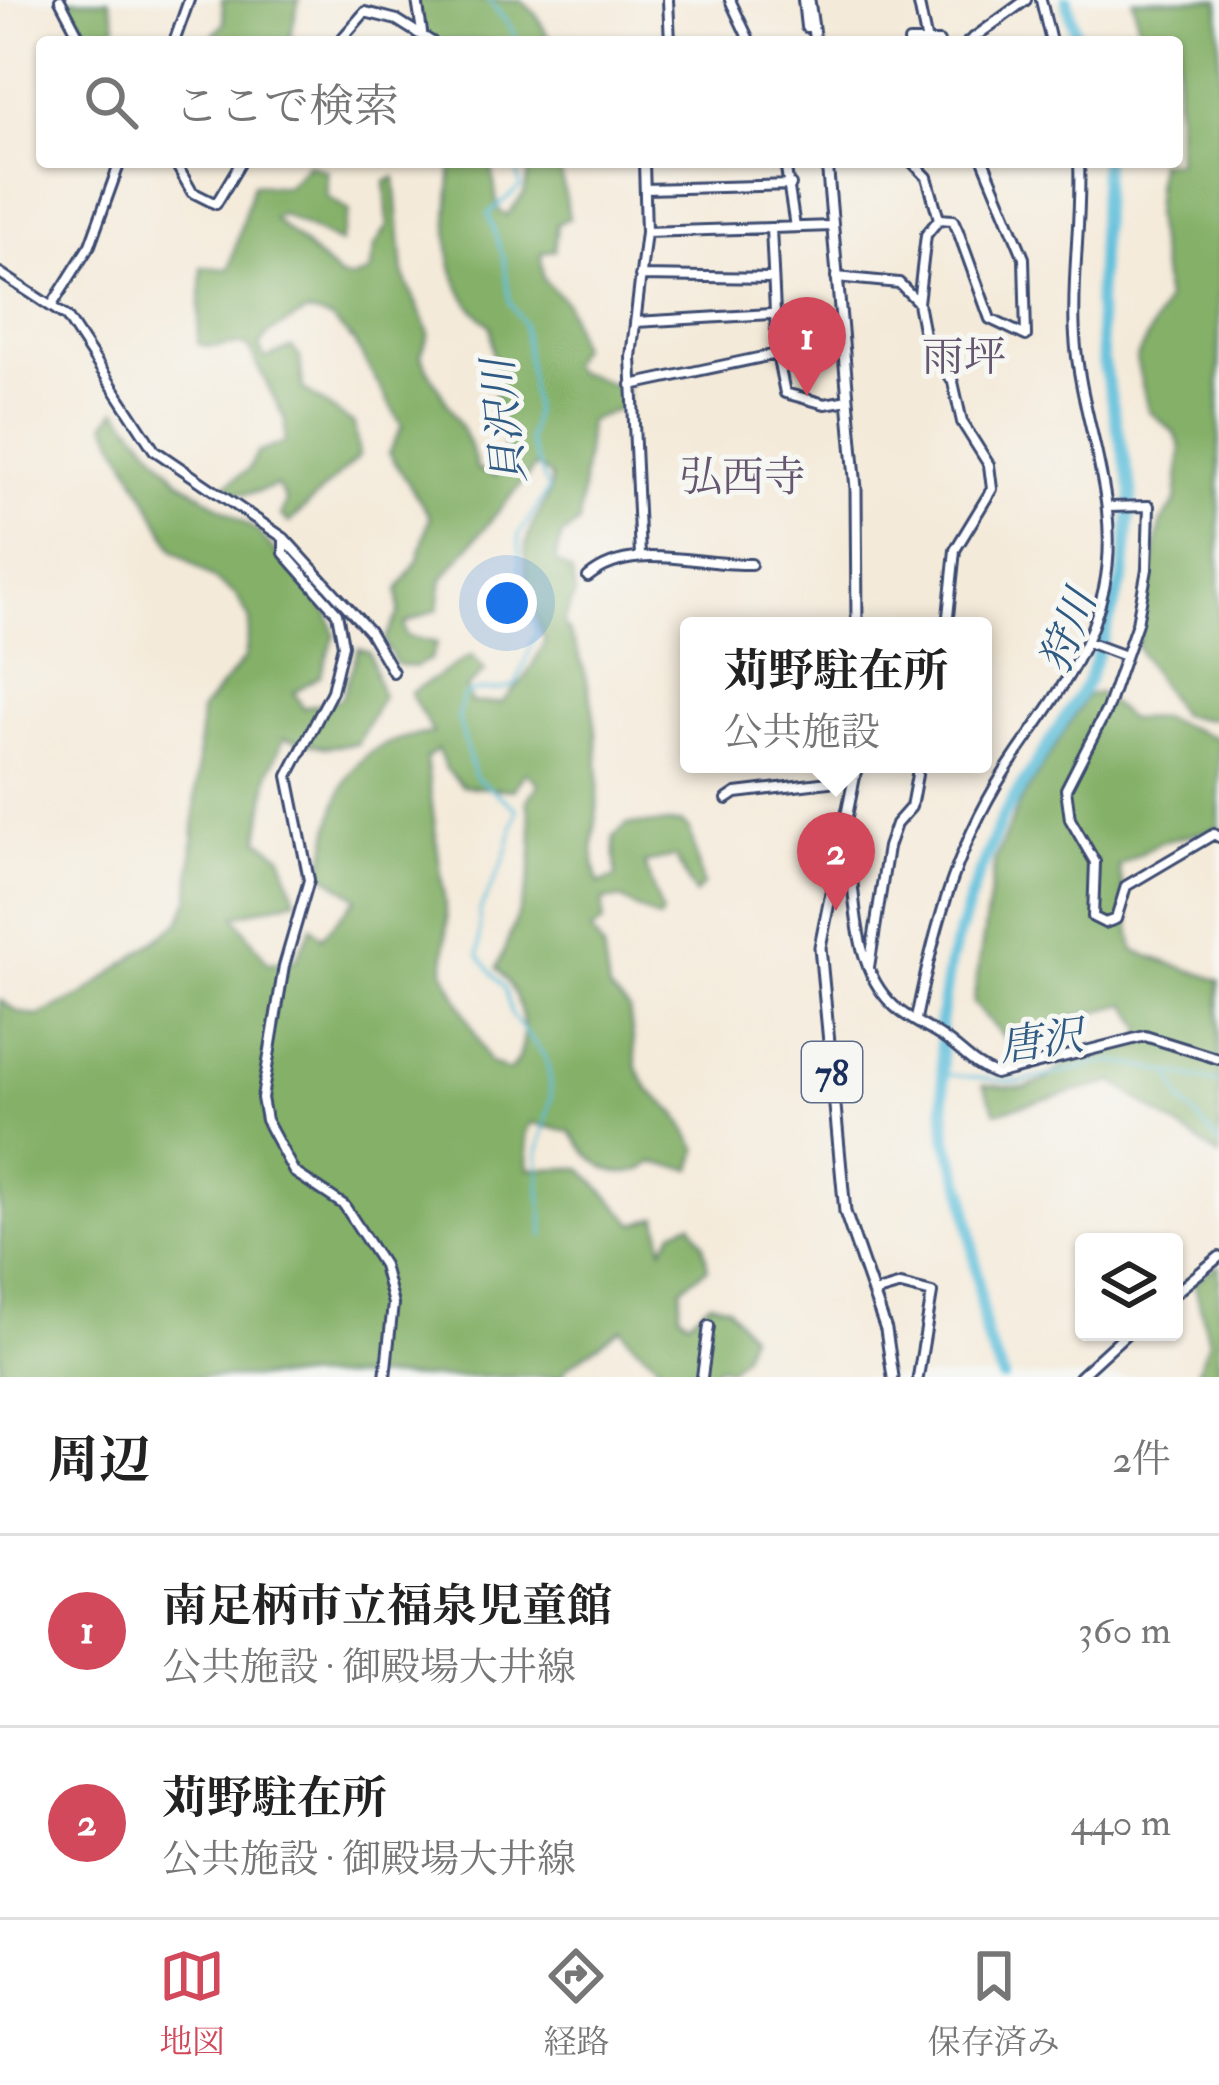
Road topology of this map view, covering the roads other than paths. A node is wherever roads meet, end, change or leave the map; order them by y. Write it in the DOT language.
graph roads {
  1 [pos="60,0"];
  2 [pos="189,0"];
  3 [pos="417,0"];
  4 [pos="668,0"];
  5 [pos="730,0"];
  6 [pos="806,0"];
  7 [pos="918,0"];
  8 [pos="1026,0"];
  9 [pos="1041,0"];
  10 [pos="422,32"];
  11 [pos="79,36"];
  12 [pos="176,36"];
  13 [pos="344,36"];
  14 [pos="426,36"];
  15 [pos="670,36"];
  16 [pos="747,36"];
  17 [pos="814,36"];
  18 [pos="926,36"];
  19 [pos="976,36"];
  20 [pos="1050,36"];
  21 [pos="117,168"];
  22 [pos="178,168"];
  23 [pos="237,168"];
  24 [pos="644,168"];
  25 [pos="787,168"];
  26 [pos="828,168"];
  27 [pos="918,168"];
  28 [pos="986,168"];
  29 [pos="1079,168"];
  30 [pos="791,185"];
  31 [pos="645,189"];
  32 [pos="939,219"];
  33 [pos="833,226"];
  34 [pos="795,227"];
  35 [pos="771,228"];
  36 [pos="646,232"];
  37 [pos="0,273"];
  38 [pos="640,277"];
  39 [pos="836,277"];
  40 [pos="773,278"];
  41 [pos="918,303"];
  42 [pos="52,305"];
  43 [pos="770,314"];
  44 [pos="636,322"];
  45 [pos="776,354"];
  46 [pos="632,385"];
  47 [pos="848,400"];
  48 [pos="1112,507"];
  49 [pos="284,538"];
  50 [pos="640,556"];
  51 [pos="751,564"];
  52 [pos="588,577"];
  53 [pos="857,617"];
  54 [pos="948,617"];
  55 [pos="1087,642"];
  56 [pos="1125,656"];
  57 [pos="393,673"];
  58 [pos="856,773"];
  59 [pos="917,773"];
  60 [pos="856,779"];
  61 [pos="727,800"];
  62 [pos="845,826"];
  63 [pos="1219,837"];
  64 [pos="868,968"];
  65 [pos="918,1021"];
  66 [pos="1219,1059"];
  67 [pos="1219,1256"];
  68 [pos="1183,1286"];
  69 [pos="874,1293"];
  70 [pos="709,1326"];
  71 [pos="1118,1341"];
  72 [pos="385,1377"];
  73 [pos="703,1377"];
  74 [pos="892,1377"];
  75 [pos="919,1377"];
  76 [pos="1079,1377"];
  1 -- 11 [label="street"];
  2 -- 12 [label="street"];
  3 -- 10 [label="street"];
  4 -- 15 [label="street"];
  5 -- 16 [label="street"];
  6 -- 17 [label="main road"];
  7 -- 18 [label="street"];
  8 -- 19 [label="street"];
  9 -- 20 [label="street"];
  10 -- 13 [label="street"];
  10 -- 14 [label="street"];
  21 -- 42 [label="street"];
  22 -- 23 [label="street"];
  24 -- 31 [label="street"];
  25 -- 30 [label="street"];
  26 -- 33 [label="main road"];
  27 -- 32 [label="street"];
  28 -- 32 [label="street"];
  29 -- 48 [label="street"];
  30 -- 31 [label="street"];
  30 -- 34 [label="street"];
  31 -- 36 [label="street"];
  32 -- 41 [label="street"];
  33 -- 34 [label="street"];
  33 -- 39 [label="main road"];
  34 -- 35 [label="street"];
  35 -- 36 [label="street"];
  35 -- 40 [label="street"];
  36 -- 38 [label="street"];
  37 -- 42 [label="street"];
  38 -- 40 [label="street"];
  38 -- 44 [label="street"];
  39 -- 41 [label="street"];
  39 -- 47 [label="main road"];
  40 -- 43 [label="street"];
  41 -- 54 [label="street"];
  42 -- 49 [label="street"];
  43 -- 44 [label="street"];
  43 -- 45 [label="street"];
  44 -- 46 [label="street"];
  45 -- 46 [label="street"];
  45 -- 47 [label="street"];
  46 -- 50 [label="street"];
  47 -- 53 [label="main road"];
  48 -- 55 [label="street"];
  48 -- 56 [label="street"];
  49 -- 57 [label="street"];
  49 -- 72 [label="street"];
  50 -- 51 [label="street"];
  50 -- 52 [label="street"];
  55 -- 56 [label="street"];
  55 -- 65 [label="street"];
  56 -- 63 [label="street"];
  58 -- 60 [label="main road, 78"];
  59 -- 64 [label="street"];
  60 -- 61 [label="street"];
  60 -- 62 [label="main road, 78"];
  62 -- 64 [label="street"];
  62 -- 69 [label="main road, 78"];
  64 -- 65 [label="street"];
  65 -- 66 [label="street"];
  67 -- 68 [label="street"];
  69 -- 74 [label="main road, 78"];
  69 -- 75 [label="street"];
  70 -- 73 [label="street"];
  71 -- 76 [label="street"];
}
